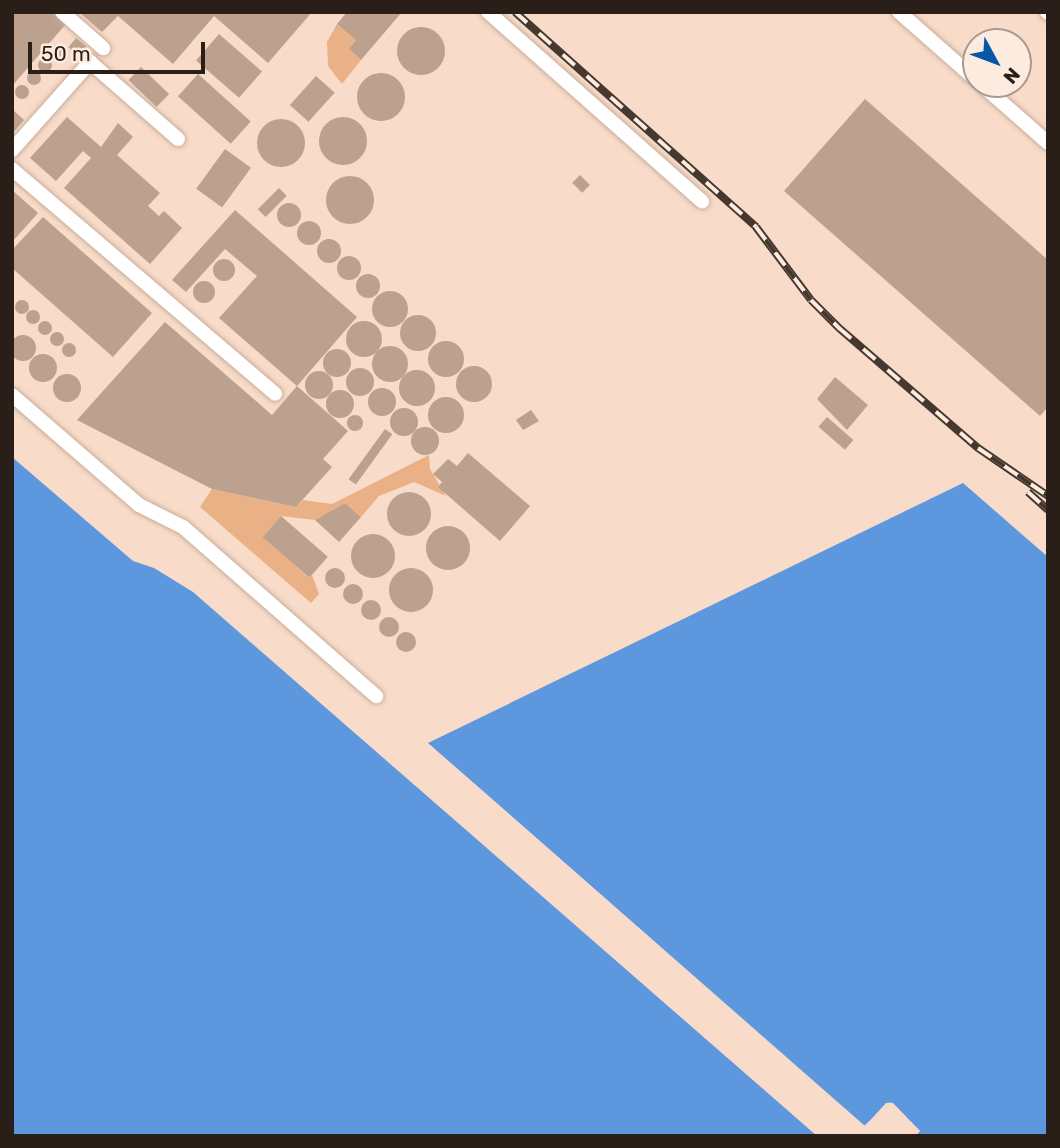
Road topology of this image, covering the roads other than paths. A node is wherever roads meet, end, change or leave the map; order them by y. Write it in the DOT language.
graph roads {
  1 [pos="62,12"];
  2 [pos="488,12"];
  3 [pos="899,12"];
  4 [pos="90,62"];
  5 [pos="962,68"];
  6 [pos="997,98"];
  7 [pos="178,139"];
  8 [pos="1048,143"];
  9 [pos="12,150"];
  10 [pos="12,169"];
  11 [pos="702,201"];
  12 [pos="275,394"];
  13 [pos="12,395"];
  14 [pos="376,696"];
  1 -- 4 [label="lane"];
  2 -- 11 [label="lane"];
  3 -- 5 [label="lane"];
  4 -- 7 [label="lane"];
  4 -- 9 [label="lane"];
  6 -- 8 [label="lane"];
  10 -- 12 [label="lane"];
  13 -- 14 [label="lane"];
}
